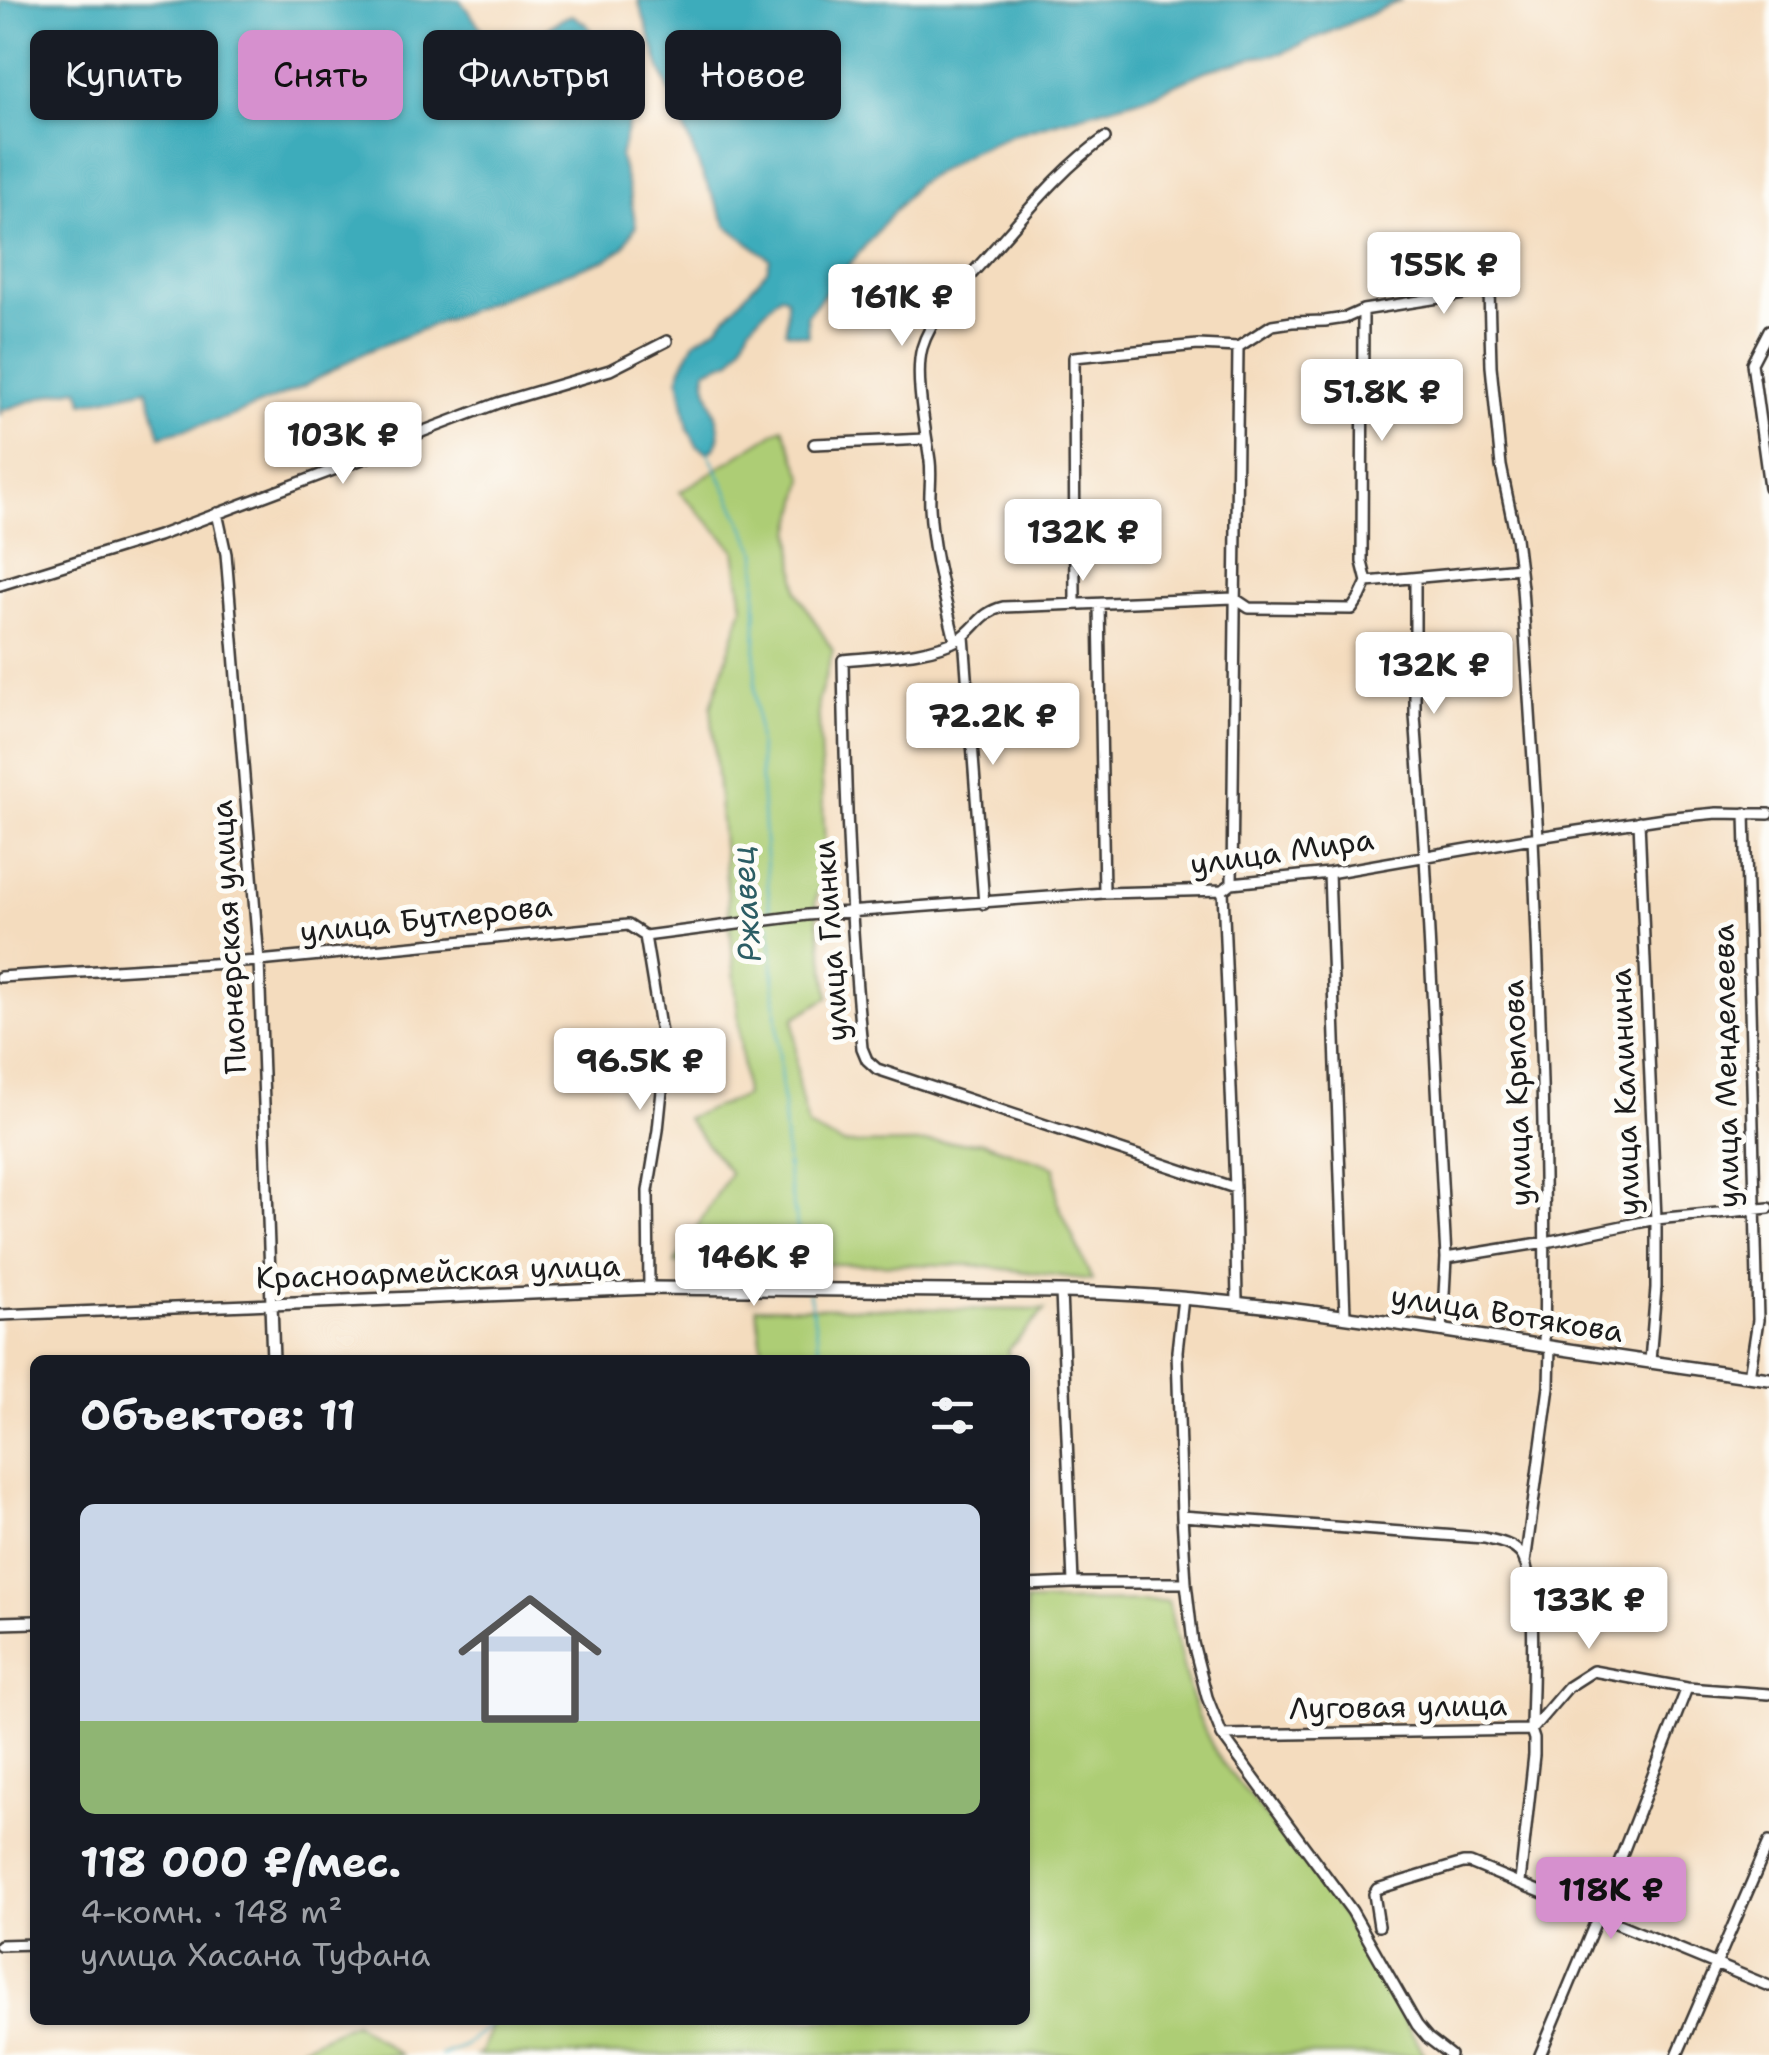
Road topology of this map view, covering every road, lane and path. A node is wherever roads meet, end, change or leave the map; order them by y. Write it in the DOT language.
graph roads {
  1 [pos="1106,138"];
  2 [pos="1362,310"];
  3 [pos="1769,330"];
  4 [pos="666,341"];
  5 [pos="1238,348"];
  6 [pos="1769,353"];
  7 [pos="1752,362"];
  8 [pos="926,439"];
  9 [pos="814,444"];
  10 [pos="1769,487"];
  11 [pos="217,514"];
  12 [pos="1520,568"];
  13 [pos="1415,578"];
  14 [pos="1367,582"];
  15 [pos="0,585"];
  16 [pos="1234,598"];
  17 [pos="1075,603"];
  18 [pos="1099,604"];
  19 [pos="960,639"];
  20 [pos="1745,813"];
  21 [pos="1769,814"];
  22 [pos="1639,822"];
  23 [pos="1536,837"];
  24 [pos="1425,856"];
  25 [pos="1329,873"];
  26 [pos="1232,882"];
  27 [pos="1223,890"];
  28 [pos="1104,893"];
  29 [pos="984,904"];
  30 [pos="852,913"];
  31 [pos="645,936"];
  32 [pos="259,961"];
  33 [pos="0,977"];
  34 [pos="1235,1188"];
  35 [pos="1769,1208"];
  36 [pos="1755,1210"];
  37 [pos="1656,1219"];
  38 [pos="1546,1242"];
  39 [pos="1446,1258"];
  40 [pos="649,1288"];
  41 [pos="1061,1292"];
  42 [pos="1182,1298"];
  43 [pos="1237,1302"];
  44 [pos="271,1304"];
  45 [pos="0,1315"];
  46 [pos="1345,1315"];
  47 [pos="1442,1331"];
  48 [pos="1547,1346"];
  49 [pos="273,1355"];
  50 [pos="1650,1361"];
  51 [pos="1749,1376"];
  52 [pos="1769,1380"];
  53 [pos="1182,1516"];
  54 [pos="1525,1562"];
  55 [pos="1186,1583"];
  56 [pos="1073,1584"];
  57 [pos="1030,1585"];
  58 [pos="30,1622"];
  59 [pos="0,1623"];
  60 [pos="1687,1688"];
  61 [pos="1769,1694"];
  62 [pos="1531,1730"];
  63 [pos="1222,1735"];
  64 [pos="1769,1842"];
  65 [pos="1520,1882"];
  66 [pos="1598,1916"];
  67 [pos="1379,1926"];
  68 [pos="30,1944"];
  69 [pos="0,1945"];
  70 [pos="1716,1964"];
  71 [pos="1769,1986"];
  72 [pos="1450,2055"];
  73 [pos="1540,2055"];
  74 [pos="1677,2055"];
  1 -- 8 [label="street"];
  2 -- 5 [label="street"];
  2 -- 12 [label="street"];
  2 -- 14 [label="street"];
  3 -- 7 [label="street"];
  4 -- 11 [label="street"];
  5 -- 16 [label="street"];
  5 -- 17 [label="street"];
  6 -- 7 [label="street"];
  7 -- 10 [label="street"];
  8 -- 9 [label="street"];
  8 -- 19 [label="street"];
  11 -- 15 [label="street"];
  11 -- 32 [label="street, Пионерская улица"];
  12 -- 13 [label="street"];
  12 -- 23 [label="street"];
  13 -- 14 [label="street"];
  13 -- 24 [label="street"];
  14 -- 16 [label="street"];
  16 -- 18 [label="street"];
  16 -- 26 [label="street"];
  17 -- 18 [label="street"];
  17 -- 19 [label="street"];
  18 -- 28 [label="street"];
  19 -- 29 [label="street"];
  19 -- 30 [label="street, улица Глинки"];
  20 -- 21 [label="street, улица Мира"];
  20 -- 22 [label="street, улица Мира"];
  20 -- 36 [label="street, улица Менделеева"];
  22 -- 23 [label="street, улица Мира"];
  22 -- 37 [label="street, улица Калинина"];
  23 -- 24 [label="street, улица Мира"];
  23 -- 38 [label="street, улица Крылова"];
  24 -- 25 [label="street, улица Мира"];
  24 -- 39 [label="street"];
  25 -- 26 [label="street, улица Мира"];
  25 -- 46 [label="street"];
  26 -- 27 [label="street, улица Мира"];
  27 -- 28 [label="street, улица Мира"];
  27 -- 34 [label="street"];
  28 -- 29 [label="street, улица Мира"];
  29 -- 30 [label="street, улица Мира"];
  30 -- 31 [label="street, улица Бутлерова"];
  30 -- 34 [label="street, улица Глинки"];
  31 -- 32 [label="street, улица Бутлерова"];
  31 -- 40 [label="street"];
  32 -- 33 [label="street, улица Бутлерова"];
  32 -- 44 [label="street, Пионерская улица"];
  34 -- 43 [label="street"];
  35 -- 36 [label="street"];
  36 -- 37 [label="street"];
  36 -- 51 [label="street, улица Менделеева"];
  37 -- 38 [label="street"];
  37 -- 50 [label="street, улица Калинина"];
  38 -- 39 [label="street"];
  38 -- 48 [label="street, улица Крылова"];
  39 -- 47 [label="street"];
  40 -- 41 [label="street, Красноармейская улица"];
  40 -- 44 [label="street, Красноармейская улица"];
  41 -- 42 [label="street, Красноармейская улица"];
  41 -- 56 [label="street"];
  42 -- 43 [label="street, Красноармейская улица"];
  42 -- 53 [label="street"];
  43 -- 46 [label="street, улица Вотякова"];
  44 -- 45 [label="street, Красноармейская улица"];
  44 -- 49 [label="street, Пионерская улица"];
  46 -- 47 [label="street, улица Вотякова"];
  47 -- 48 [label="street, улица Вотякова"];
  48 -- 50 [label="street, улица Вотякова"];
  48 -- 54 [label="street, улица Крылова"];
  50 -- 51 [label="street, улица Вотякова"];
  51 -- 52 [label="street, улица Вотякова"];
  53 -- 54 [label="street"];
  53 -- 55 [label="street"];
  54 -- 62 [label="street"];
  55 -- 56 [label="street"];
  55 -- 63 [label="street"];
  56 -- 57 [label="street"];
  58 -- 59 [label="street"];
  60 -- 61 [label="street"];
  60 -- 62 [label="street"];
  60 -- 66 [label="street"];
  62 -- 63 [label="street, Луговая улица"];
  62 -- 65 [label="street, Луговая улица"];
  63 -- 72 [label="street"];
  64 -- 70 [label="street"];
  65 -- 66 [label="street"];
  65 -- 67 [label="street"];
  66 -- 70 [label="street"];
  66 -- 73 [label="street"];
  68 -- 69 [label="street"];
  70 -- 71 [label="street"];
  70 -- 74 [label="street"];
}
